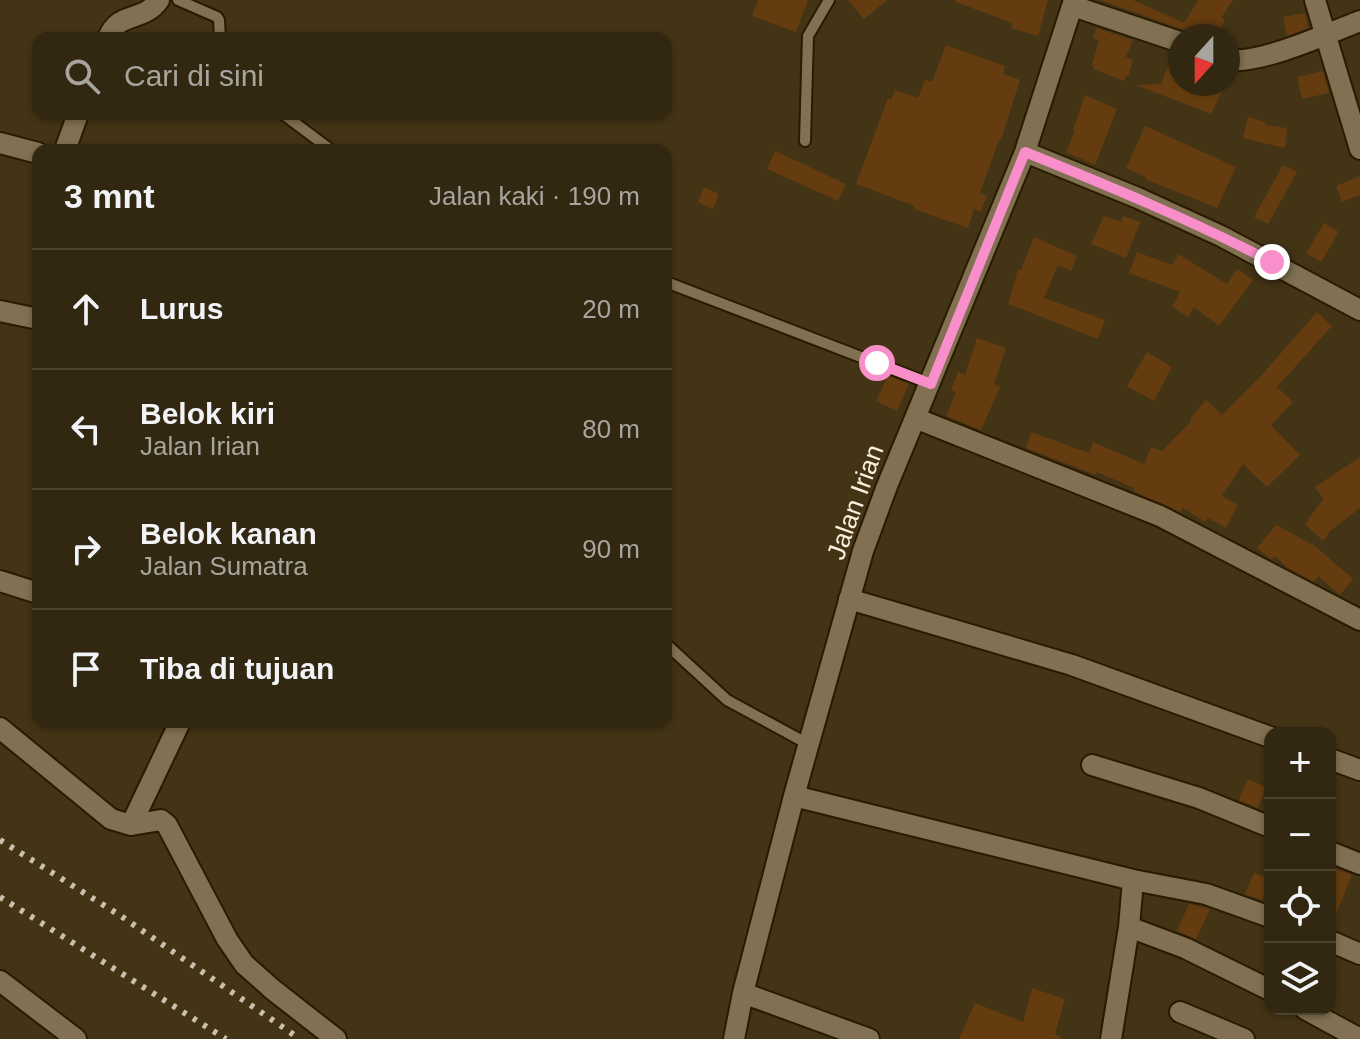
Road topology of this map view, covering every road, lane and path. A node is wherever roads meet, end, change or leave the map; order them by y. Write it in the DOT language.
graph roads {
  1 [pos="159,0"];
  2 [pos="178,0"];
  3 [pos="829,0"];
  4 [pos="1315,0"];
  5 [pos="1073,3"];
  6 [pos="1360,21"];
  7 [pos="110,32"];
  8 [pos="220,32"];
  9 [pos="1326,35"];
  10 [pos="1168,38"];
  11 [pos="1240,61"];
  12 [pos="76,120"];
  13 [pos="291,120"];
  14 [pos="805,141"];
  15 [pos="0,143"];
  16 [pos="67,144"];
  17 [pos="323,144"];
  18 [pos="1360,149"];
  19 [pos="32,151"];
  20 [pos="1025,152"];
  21 [pos="672,284"];
  22 [pos="1360,310"];
  23 [pos="0,311"];
  24 [pos="32,318"];
  25 [pos="931,384"];
  26 [pos="915,418"];
  27 [pos="0,581"];
  28 [pos="32,591"];
  29 [pos="849,599"];
  30 [pos="1360,620"];
  31 [pos="672,650"];
  32 [pos="0,728"];
  33 [pos="177,728"];
  34 [pos="1264,735"];
  35 [pos="808,744"];
  36 [pos="1336,761"];
  37 [pos="1092,765"];
  38 [pos="1360,770"];
  39 [pos="794,796"];
  40 [pos="131,825"];
  41 [pos="1264,825"];
  42 [pos="1336,854"];
  43 [pos="1360,864"];
  44 [pos="1133,880"];
  45 [pos="1264,915"];
  46 [pos="1129,927"];
  47 [pos="1335,943"];
  48 [pos="1360,954"];
  49 [pos="0,981"];
  50 [pos="1264,987"];
  51 [pos="743,993"];
  52 [pos="1180,1012"];
  53 [pos="1316,1015"];
  54 [pos="76,1039"];
  55 [pos="336,1039"];
  56 [pos="734,1039"];
  57 [pos="869,1039"];
  58 [pos="1111,1039"];
  59 [pos="1244,1039"];
  60 [pos="1360,1039"];
  1 -- 7 [label="street"];
  2 -- 8 [label="lane"];
  3 -- 14 [label="lane"];
  4 -- 9 [label="street"];
  5 -- 10 [label="street"];
  5 -- 20 [label="street, Jalan Irian"];
  6 -- 9 [label="street"];
  9 -- 11 [label="street"];
  9 -- 18 [label="street"];
  12 -- 16 [label="street"];
  13 -- 17 [label="lane"];
  15 -- 19 [label="street"];
  20 -- 22 [label="street"];
  20 -- 25 [label="street, Jalan Irian"];
  21 -- 25 [label="lane"];
  23 -- 24 [label="street"];
  25 -- 26 [label="street, Jalan Irian"];
  26 -- 29 [label="street, Jalan Irian"];
  26 -- 30 [label="street"];
  27 -- 28 [label="street"];
  29 -- 34 [label="street"];
  29 -- 35 [label="street, Jalan Irian"];
  31 -- 35 [label="lane"];
  32 -- 40 [label="street"];
  33 -- 40 [label="street"];
  35 -- 39 [label="street, Jalan Irian"];
  36 -- 38 [label="street"];
  37 -- 41 [label="street"];
  39 -- 44 [label="street"];
  39 -- 51 [label="street, Jalan Irian"];
  40 -- 55 [label="street"];
  42 -- 43 [label="street"];
  44 -- 45 [label="street"];
  44 -- 46 [label="street"];
  46 -- 50 [label="street"];
  46 -- 58 [label="street"];
  47 -- 48 [label="street"];
  49 -- 54 [label="street"];
  51 -- 56 [label="street, Jalan Irian"];
  51 -- 57 [label="street"];
  52 -- 59 [label="street"];
  53 -- 60 [label="street"];
}
